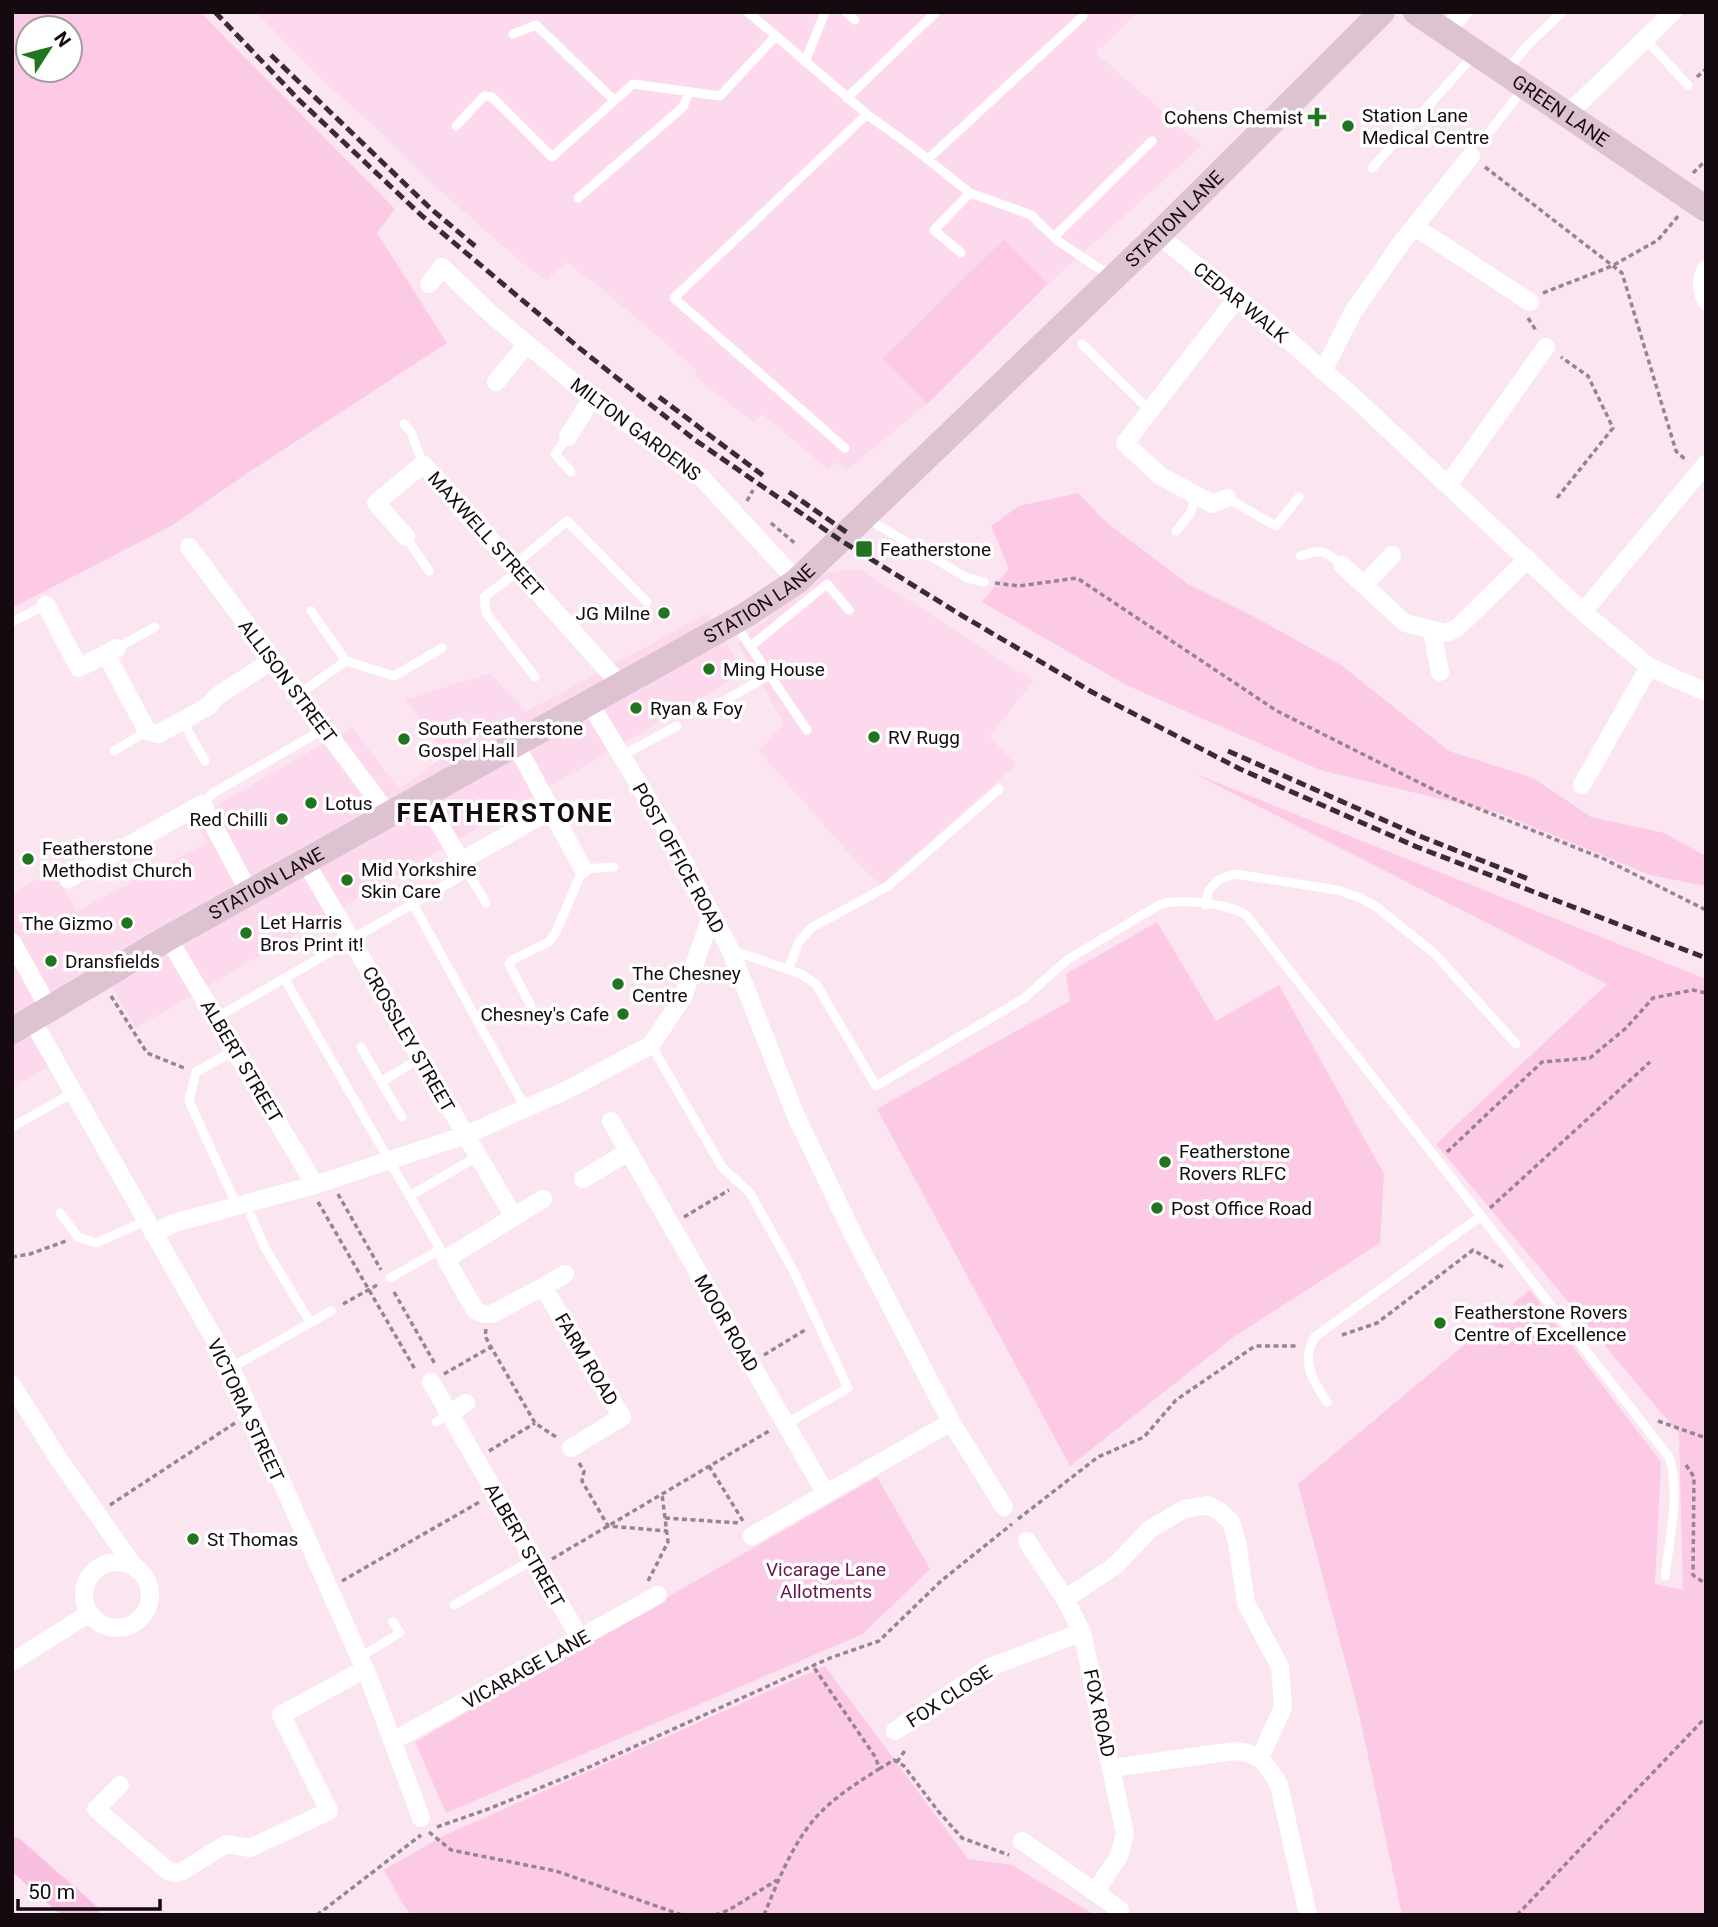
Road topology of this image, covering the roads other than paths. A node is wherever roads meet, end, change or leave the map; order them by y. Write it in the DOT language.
graph roads {
  1 [pos="748,12"];
  2 [pos="825,12"];
  3 [pos="846,12"];
  4 [pos="936,12"];
  5 [pos="1382,12"];
  6 [pos="1416,12"];
  7 [pos="1463,12"];
  8 [pos="1562,12"];
  9 [pos="1673,12"];
  10 [pos="1083,16"];
  11 [pos="855,20"];
  12 [pos="1446,32"];
  13 [pos="513,34"];
  14 [pos="775,37"];
  15 [pos="1645,39"];
  16 [pos="1476,53"];
  17 [pos="805,62"];
  18 [pos="1515,80"];
  19 [pos="1688,85"];
  20 [pos="689,92"];
  21 [pos="847,98"];
  22 [pos="614,100"];
  23 [pos="867,114"];
  24 [pos="1567,115"];
  25 [pos="456,126"];
  26 [pos="1490,131"];
  27 [pos="1152,141"];
  28 [pos="1472,156"];
  29 [pos="928,159"];
  30 [pos="1373,168"];
  31 [pos="970,193"];
  32 [pos="578,198"];
  33 [pos="1698,204"];
  34 [pos="1415,227"];
  35 [pos="1158,235"];
  36 [pos="1054,237"];
  37 [pos="961,253"];
  38 [pos="1706,269"];
  39 [pos="1113,278"];
  40 [pos="429,284"];
  41 [pos="1237,298"];
  42 [pos="1706,301"];
  43 [pos="1530,302"];
  44 [pos="527,344"];
  45 [pos="1082,344"];
  46 [pos="1546,347"];
  47 [pos="1323,371"];
  48 [pos="496,382"];
  49 [pos="592,398"];
  50 [pos="1149,410"];
  51 [pos="404,424"];
  52 [pos="568,436"];
  53 [pos="845,448"];
  54 [pos="423,464"];
  55 [pos="1702,468"];
  56 [pos="571,472"];
  57 [pos="1448,485"];
  58 [pos="1196,495"];
  59 [pos="1299,497"];
  60 [pos="1227,498"];
  61 [pos="864,517"];
  62 [pos="1177,531"];
  63 [pos="406,537"];
  64 [pos="189,547"];
  65 [pos="1392,555"];
  66 [pos="1300,556"];
  67 [pos="1528,559"];
  68 [pos="1342,565"];
  69 [pos="516,568"];
  70 [pos="429,571"];
  71 [pos="797,581"];
  72 [pos="984,582"];
  73 [pos="1364,585"];
  74 [pos="647,602"];
  75 [pos="46,605"];
  76 [pos="849,610"];
  77 [pos="311,611"];
  78 [pos="1583,612"];
  79 [pos="12,622"];
  80 [pos="734,622"];
  81 [pos="155,627"];
  82 [pos="1432,631"];
  83 [pos="750,647"];
  84 [pos="442,648"];
  85 [pos="112,651"];
  86 [pos="273,660"];
  87 [pos="346,661"];
  88 [pos="1648,667"];
  89 [pos="1440,672"];
  90 [pos="769,675"];
  91 [pos="535,677"];
  92 [pos="621,684"];
  93 [pos="1706,692"];
  94 [pos="299,694"];
  95 [pos="589,702"];
  96 [pos="710,709"];
  97 [pos="182,720"];
  98 [pos="677,726"];
  99 [pos="324,729"];
  100 [pos="807,730"];
  101 [pos="148,731"];
  102 [pos="515,743"];
  103 [pos="114,751"];
  104 [pos="621,757"];
  105 [pos="205,761"];
  106 [pos="1582,785"];
  107 [pos="999,789"];
  108 [pos="422,795"];
  109 [pos="202,804"];
  110 [pos="551,810"];
  111 [pos="388,814"];
  112 [pos="305,861"];
  113 [pos="464,867"];
  114 [pos="614,867"];
  115 [pos="583,869"];
  116 [pos="68,878"];
  117 [pos="248,892"];
  118 [pos="486,903"];
  119 [pos="413,904"];
  120 [pos="1205,905"];
  121 [pos="712,914"];
  122 [pos="168,937"];
  123 [pos="351,940"];
  124 [pos="12,942"];
  125 [pos="730,949"];
  126 [pos="788,969"];
  127 [pos="284,978"];
  128 [pos="531,1006"];
  129 [pos="216,1018"];
  130 [pos="32,1020"];
  131 [pos="651,1045"];
  132 [pos="1516,1045"];
  133 [pos="361,1047"];
  134 [pos="235,1050"];
  135 [pos="421,1058"];
  136 [pos="381,1082"];
  137 [pos="73,1093"];
  138 [pos="526,1109"];
  139 [pos="402,1117"];
  140 [pos="611,1121"];
  141 [pos="12,1127"];
  142 [pos="466,1135"];
  143 [pos="628,1152"];
  144 [pos="478,1156"];
  145 [pos="391,1161"];
  146 [pos="583,1179"];
  147 [pos="312,1186"];
  148 [pos="410,1196"];
  149 [pos="543,1199"];
  150 [pos="244,1211"];
  151 [pos="60,1213"];
  152 [pos="1481,1216"];
  153 [pos="514,1217"];
  154 [pos="149,1227"];
  155 [pos="443,1255"];
  156 [pos="565,1274"];
  157 [pos="390,1278"];
  158 [pos="543,1287"];
  159 [pos="331,1311"];
  160 [pos="310,1322"];
  161 [pos="231,1367"];
  162 [pos="431,1382"];
  163 [pos="15,1395"];
  164 [pos="1327,1402"];
  165 [pos="466,1403"];
  166 [pos="443,1418"];
  167 [pos="951,1422"];
  168 [pos="785,1423"];
  169 [pos="571,1448"];
  170 [pos="826,1494"];
  171 [pos="1004,1507"];
  172 [pos="111,1535"];
  173 [pos="752,1536"];
  174 [pos="1027,1541"];
  175 [pos="110,1563"];
  176 [pos="536,1563"];
  177 [pos="135,1568"];
  178 [pos="1665,1576"];
  179 [pos="658,1595"];
  180 [pos="1065,1599"];
  181 [pos="454,1605"];
  182 [pos="90,1614"];
  183 [pos="393,1622"];
  184 [pos="1082,1632"];
  185 [pos="581,1640"];
  186 [pos="12,1662"];
  187 [pos="363,1663"];
  188 [pos="895,1731"];
  189 [pos="393,1741"];
  190 [pos="1260,1758"];
  191 [pos="1112,1768"];
  192 [pos="120,1785"];
  193 [pos="424,1824"];
  194 [pos="1020,1849"];
  195 [pos="12,1852"];
  196 [pos="1095,1892"];
  197 [pos="1120,1910"];
  198 [pos="84,1915"];
  199 [pos="1308,1915"];
  1 -- 14 [label="lane"];
  2 -- 17 [label="lane"];
  3 -- 11 [label="lane"];
  4 -- 21 [label="lane"];
  5 -- 35 [label="main road, STATION LANE"];
  6 -- 12 [label="main road, GREEN LANE"];
  7 -- 12 [label="street"];
  8 -- 18 [label="lane"];
  9 -- 15 [label="street"];
  10 -- 29 [label="lane"];
  12 -- 16 [label="main road, GREEN LANE"];
  13 -- 22 [label="lane"];
  14 -- 17 [label="lane"];
  14 -- 20 [label="lane"];
  15 -- 19 [label="lane"];
  15 -- 24 [label="street"];
  16 -- 18 [label="main road, GREEN LANE"];
  16 -- 30 [label="lane"];
  17 -- 21 [label="lane"];
  18 -- 24 [label="main road, GREEN LANE"];
  18 -- 26 [label="lane"];
  20 -- 22 [label="lane"];
  20 -- 32 [label="lane"];
  21 -- 23 [label="lane"];
  22 -- 25 [label="lane"];
  23 -- 29 [label="lane"];
  23 -- 53 [label="lane"];
  24 -- 33 [label="main road, GREEN LANE"];
  27 -- 36 [label="lane"];
  28 -- 34 [label="street"];
  29 -- 31 [label="lane"];
  31 -- 36 [label="lane"];
  31 -- 37 [label="lane"];
  34 -- 43 [label="street"];
  34 -- 47 [label="street"];
  35 -- 39 [label="main road, STATION LANE"];
  35 -- 41 [label="street, CEDAR WALK"];
  36 -- 39 [label="lane"];
  38 -- 42 [label="street"];
  39 -- 61 [label="main road, STATION LANE"];
  40 -- 44 [label="street, MILTON GARDENS"];
  41 -- 47 [label="street, CEDAR WALK"];
  41 -- 50 [label="street"];
  44 -- 48 [label="street"];
  44 -- 49 [label="street, MILTON GARDENS"];
  45 -- 50 [label="lane"];
  46 -- 57 [label="street"];
  47 -- 57 [label="street, CEDAR WALK"];
  49 -- 52 [label="street"];
  49 -- 71 [label="street, MILTON GARDENS"];
  50 -- 58 [label="street"];
  51 -- 54 [label="lane"];
  52 -- 56 [label="lane"];
  54 -- 63 [label="street, MAXWELL STREET"];
  54 -- 69 [label="street, MAXWELL STREET"];
  55 -- 78 [label="street"];
  57 -- 67 [label="street, CEDAR WALK"];
  58 -- 60 [label="street"];
  58 -- 62 [label="lane"];
  59 -- 60 [label="lane"];
  61 -- 71 [label="main road, STATION LANE"];
  61 -- 72 [label="lane"];
  63 -- 70 [label="lane"];
  64 -- 86 [label="street, ALLISON STREET"];
  65 -- 73 [label="street"];
  66 -- 68 [label="lane"];
  67 -- 78 [label="street, CEDAR WALK"];
  67 -- 82 [label="street"];
  68 -- 73 [label="street"];
  69 -- 74 [label="lane"];
  69 -- 91 [label="lane"];
  69 -- 92 [label="street, MAXWELL STREET"];
  71 -- 80 [label="main road, STATION LANE"];
  73 -- 82 [label="street"];
  75 -- 79 [label="lane"];
  75 -- 85 [label="street"];
  76 -- 83 [label="lane"];
  77 -- 87 [label="lane"];
  78 -- 88 [label="street, CEDAR WALK"];
  80 -- 83 [label="lane"];
  80 -- 92 [label="main road, STATION LANE"];
  81 -- 85 [label="lane"];
  82 -- 89 [label="street"];
  83 -- 90 [label="lane"];
  84 -- 87 [label="lane"];
  85 -- 101 [label="street"];
  86 -- 94 [label="street, ALLISON STREET"];
  86 -- 97 [label="street"];
  87 -- 94 [label="lane"];
  88 -- 93 [label="street, CEDAR WALK"];
  88 -- 106 [label="street"];
  90 -- 96 [label="lane"];
  90 -- 100 [label="lane"];
  92 -- 95 [label="main road, STATION LANE"];
  94 -- 99 [label="street, ALLISON STREET"];
  95 -- 102 [label="main road, STATION LANE"];
  95 -- 104 [label="street, POST OFFICE ROAD"];
  97 -- 101 [label="street"];
  97 -- 105 [label="lane"];
  98 -- 104 [label="lane"];
  99 -- 109 [label="lane"];
  99 -- 111 [label="street, ALLISON STREET"];
  101 -- 103 [label="lane"];
  102 -- 108 [label="main road, STATION LANE"];
  102 -- 110 [label="street"];
  104 -- 121 [label="street, POST OFFICE ROAD"];
  107 -- 126 [label="lane"];
  108 -- 111 [label="main road, STATION LANE"];
  108 -- 113 [label="street"];
  109 -- 116 [label="street"];
  109 -- 117 [label="street"];
  110 -- 113 [label="street"];
  110 -- 115 [label="street"];
  111 -- 112 [label="main road, STATION LANE"];
  112 -- 117 [label="main road, STATION LANE"];
  112 -- 123 [label="street, CROSSLEY STREET"];
  113 -- 118 [label="lane"];
  113 -- 119 [label="lane"];
  114 -- 115 [label="lane"];
  115 -- 128 [label="lane"];
  117 -- 122 [label="main road, STATION LANE"];
  119 -- 123 [label="lane"];
  119 -- 138 [label="lane"];
  120 -- 126 [label="lane"];
  120 -- 132 [label="lane"];
  120 -- 152 [label="lane"];
  121 -- 125 [label="street, POST OFFICE ROAD"];
  121 -- 131 [label="street"];
  122 -- 129 [label="street, ALBERT STREET"];
  122 -- 130 [label="main road, STATION LANE"];
  123 -- 127 [label="lane"];
  123 -- 135 [label="street, CROSSLEY STREET"];
  124 -- 130 [label="street, VICTORIA STREET"];
  125 -- 126 [label="lane"];
  125 -- 167 [label="street, POST OFFICE ROAD"];
  127 -- 129 [label="lane"];
  127 -- 145 [label="lane"];
  129 -- 134 [label="street, ALBERT STREET"];
  130 -- 137 [label="street, VICTORIA STREET"];
  131 -- 138 [label="street"];
  131 -- 168 [label="lane"];
  133 -- 136 [label="lane"];
  134 -- 147 [label="street, ALBERT STREET"];
  134 -- 150 [label="lane"];
  135 -- 136 [label="lane"];
  135 -- 142 [label="street, CROSSLEY STREET"];
  136 -- 139 [label="lane"];
  137 -- 141 [label="lane"];
  137 -- 154 [label="street, VICTORIA STREET"];
  138 -- 142 [label="street"];
  140 -- 143 [label="street, MOOR ROAD"];
  142 -- 144 [label="street, CROSSLEY STREET"];
  142 -- 145 [label="street"];
  143 -- 146 [label="street"];
  143 -- 168 [label="street, MOOR ROAD"];
  144 -- 148 [label="lane"];
  144 -- 153 [label="street, CROSSLEY STREET"];
  145 -- 147 [label="street"];
  145 -- 148 [label="lane"];
  147 -- 150 [label="street"];
  148 -- 155 [label="lane"];
  149 -- 153 [label="street"];
  150 -- 154 [label="street"];
  150 -- 160 [label="lane"];
  151 -- 154 [label="lane"];
  152 -- 164 [label="lane"];
  152 -- 178 [label="lane"];
  153 -- 155 [label="street"];
  154 -- 161 [label="street, VICTORIA STREET"];
  155 -- 157 [label="lane"];
  155 -- 158 [label="street"];
  156 -- 158 [label="street"];
  158 -- 169 [label="street, FARM ROAD"];
  159 -- 160 [label="lane"];
  160 -- 161 [label="lane"];
  161 -- 187 [label="street, VICTORIA STREET"];
  162 -- 166 [label="street, ALBERT STREET"];
  163 -- 172 [label="street"];
  165 -- 166 [label="street"];
  166 -- 176 [label="street, ALBERT STREET"];
  167 -- 170 [label="street"];
  167 -- 171 [label="street, POST OFFICE ROAD"];
  168 -- 170 [label="street, MOOR ROAD"];
  170 -- 173 [label="street"];
  172 -- 175 [label="street"];
  172 -- 177 [label="street"];
  174 -- 180 [label="street, FOX ROAD"];
  175 -- 177 [label="street"];
  175 -- 182 [label="street"];
  176 -- 181 [label="lane"];
  176 -- 185 [label="street, ALBERT STREET"];
  177 -- 182 [label="street"];
  179 -- 185 [label="street, VICARAGE LANE"];
  180 -- 184 [label="street, FOX ROAD"];
  180 -- 190 [label="street"];
  182 -- 186 [label="street"];
  183 -- 187 [label="lane"];
  184 -- 188 [label="street, FOX CLOSE"];
  184 -- 191 [label="street, FOX ROAD"];
  185 -- 189 [label="street, VICARAGE LANE"];
  187 -- 189 [label="street, VICTORIA STREET"];
  187 -- 192 [label="street"];
  189 -- 193 [label="street, VICTORIA STREET"];
  190 -- 191 [label="street"];
  190 -- 199 [label="street"];
  191 -- 196 [label="street, FOX ROAD"];
  194 -- 196 [label="street"];
  195 -- 198 [label="main road"];
  196 -- 197 [label="street"];
}
